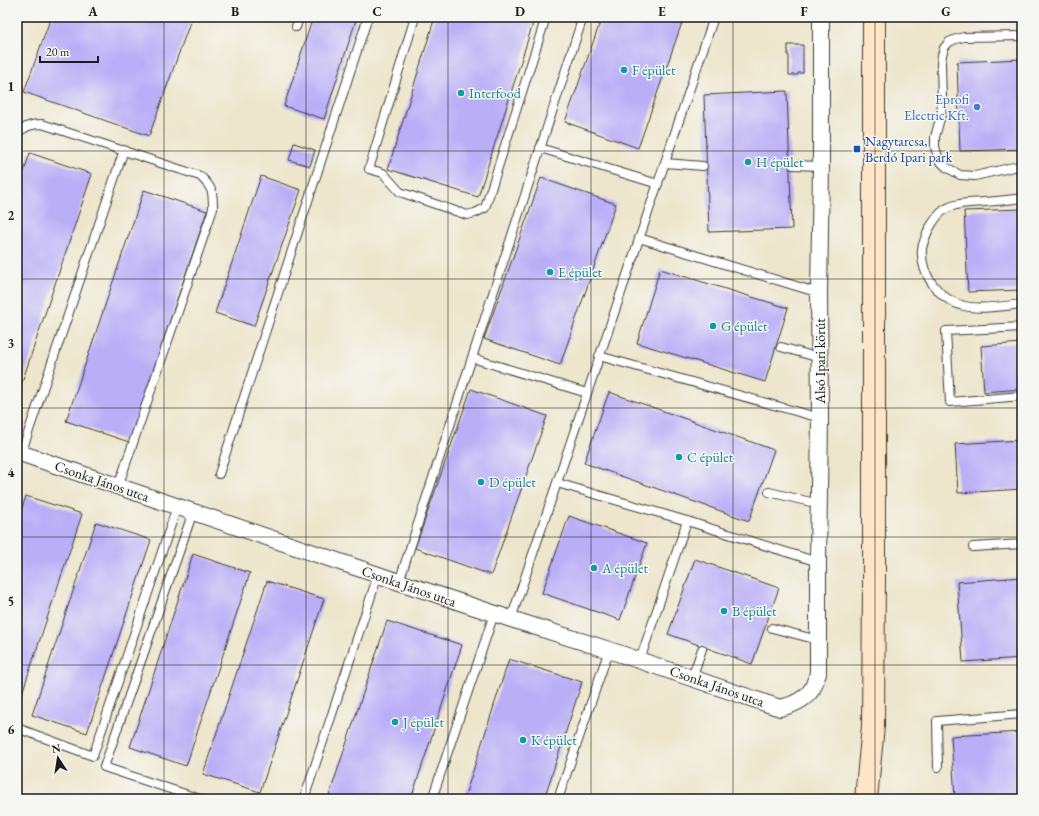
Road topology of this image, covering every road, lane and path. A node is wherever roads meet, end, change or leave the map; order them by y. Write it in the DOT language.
graph roads {
  1 [pos="300,17"];
  2 [pos="368,17"];
  3 [pos="415,17"];
  4 [pos="546,17"];
  5 [pos="583,17"];
  6 [pos="714,17"];
  7 [pos="821,17"];
  8 [pos="874,17"];
  9 [pos="296,27"];
  10 [pos="1022,36"];
  11 [pos="17,135"];
  12 [pos="540,148"];
  13 [pos="124,150"];
  14 [pos="665,163"];
  15 [pos="792,165"];
  16 [pos="1022,165"];
  17 [pos="703,166"];
  18 [pos="821,166"];
  19 [pos="658,184"];
  20 [pos="1022,198"];
  21 [pos="639,238"];
  22 [pos="819,293"];
  23 [pos="1022,304"];
  24 [pos="1022,327"];
  25 [pos="781,347"];
  26 [pos="600,356"];
  27 [pos="472,358"];
  28 [pos="820,358"];
  29 [pos="587,393"];
  30 [pos="1022,396"];
  31 [pos="820,418"];
  32 [pos="19,453"];
  33 [pos="219,474"];
  34 [pos="557,483"];
  35 [pos="118,487"];
  36 [pos="769,492"];
  37 [pos="819,504"];
  38 [pos="177,507"];
  39 [pos="193,512"];
  40 [pos="687,521"];
  41 [pos="1022,544"];
  42 [pos="972,547"];
  43 [pos="818,562"];
  44 [pos="378,575"];
  45 [pos="399,582"];
  46 [pos="494,614"];
  47 [pos="511,619"];
  48 [pos="772,628"];
  49 [pos="818,640"];
  50 [pos="702,649"];
  51 [pos="609,650"];
  52 [pos="640,660"];
  53 [pos="692,678"];
  54 [pos="802,700"];
  55 [pos="1022,714"];
  56 [pos="17,728"];
  57 [pos="938,767"];
  58 [pos="200,799"];
  59 [pos="304,799"];
  60 [pos="432,799"];
  61 [pos="558,799"];
  62 [pos="866,799"];
  1 -- 9 [label="lane"];
  2 -- 33 [label="lane"];
  3 -- 4 [label="lane"];
  5 -- 12 [label="lane"];
  6 -- 14 [label="lane"];
  7 -- 18 [label="street, Alsó Ipari körút"];
  8 -- 62 [label="main road"];
  10 -- 16 [label="lane"];
  11 -- 13 [label="lane"];
  12 -- 19 [label="lane"];
  12 -- 27 [label="lane"];
  13 -- 32 [label="lane"];
  13 -- 35 [label="lane"];
  14 -- 17 [label="lane"];
  14 -- 19 [label="lane"];
  15 -- 18 [label="lane"];
  18 -- 22 [label="street, Alsó Ipari körút"];
  19 -- 21 [label="lane"];
  20 -- 23 [label="lane"];
  21 -- 22 [label="lane"];
  21 -- 26 [label="lane"];
  22 -- 28 [label="street, Alsó Ipari körút"];
  24 -- 30 [label="lane"];
  25 -- 28 [label="lane"];
  26 -- 29 [label="lane"];
  26 -- 31 [label="lane"];
  27 -- 29 [label="lane"];
  27 -- 45 [label="lane"];
  28 -- 31 [label="street, Alsó Ipari körút"];
  29 -- 34 [label="lane"];
  31 -- 37 [label="street, Alsó Ipari körút"];
  32 -- 35 [label="street, Csonka János utca"];
  34 -- 40 [label="lane"];
  34 -- 47 [label="lane"];
  35 -- 38 [label="street, Csonka János utca"];
  36 -- 37 [label="lane"];
  37 -- 43 [label="street, Alsó Ipari körút"];
  38 -- 39 [label="street, Csonka János utca"];
  38 -- 56 [label="lane"];
  39 -- 44 [label="street, Csonka János utca"];
  39 -- 58 [label="lane"];
  40 -- 43 [label="lane"];
  40 -- 52 [label="lane"];
  41 -- 42 [label="lane"];
  43 -- 49 [label="street, Alsó Ipari körút"];
  44 -- 45 [label="street, Csonka János utca"];
  44 -- 59 [label="lane"];
  45 -- 46 [label="street, Csonka János utca"];
  46 -- 47 [label="street, Csonka János utca"];
  46 -- 60 [label="lane"];
  47 -- 51 [label="street, Csonka János utca"];
  48 -- 49 [label="lane"];
  49 -- 54 [label="street, Alsó Ipari körút"];
  50 -- 53 [label="lane"];
  51 -- 52 [label="street, Csonka János utca"];
  51 -- 61 [label="lane"];
  52 -- 53 [label="street, Csonka János utca"];
  53 -- 54 [label="street, Csonka János utca"];
  55 -- 57 [label="lane"];
}
